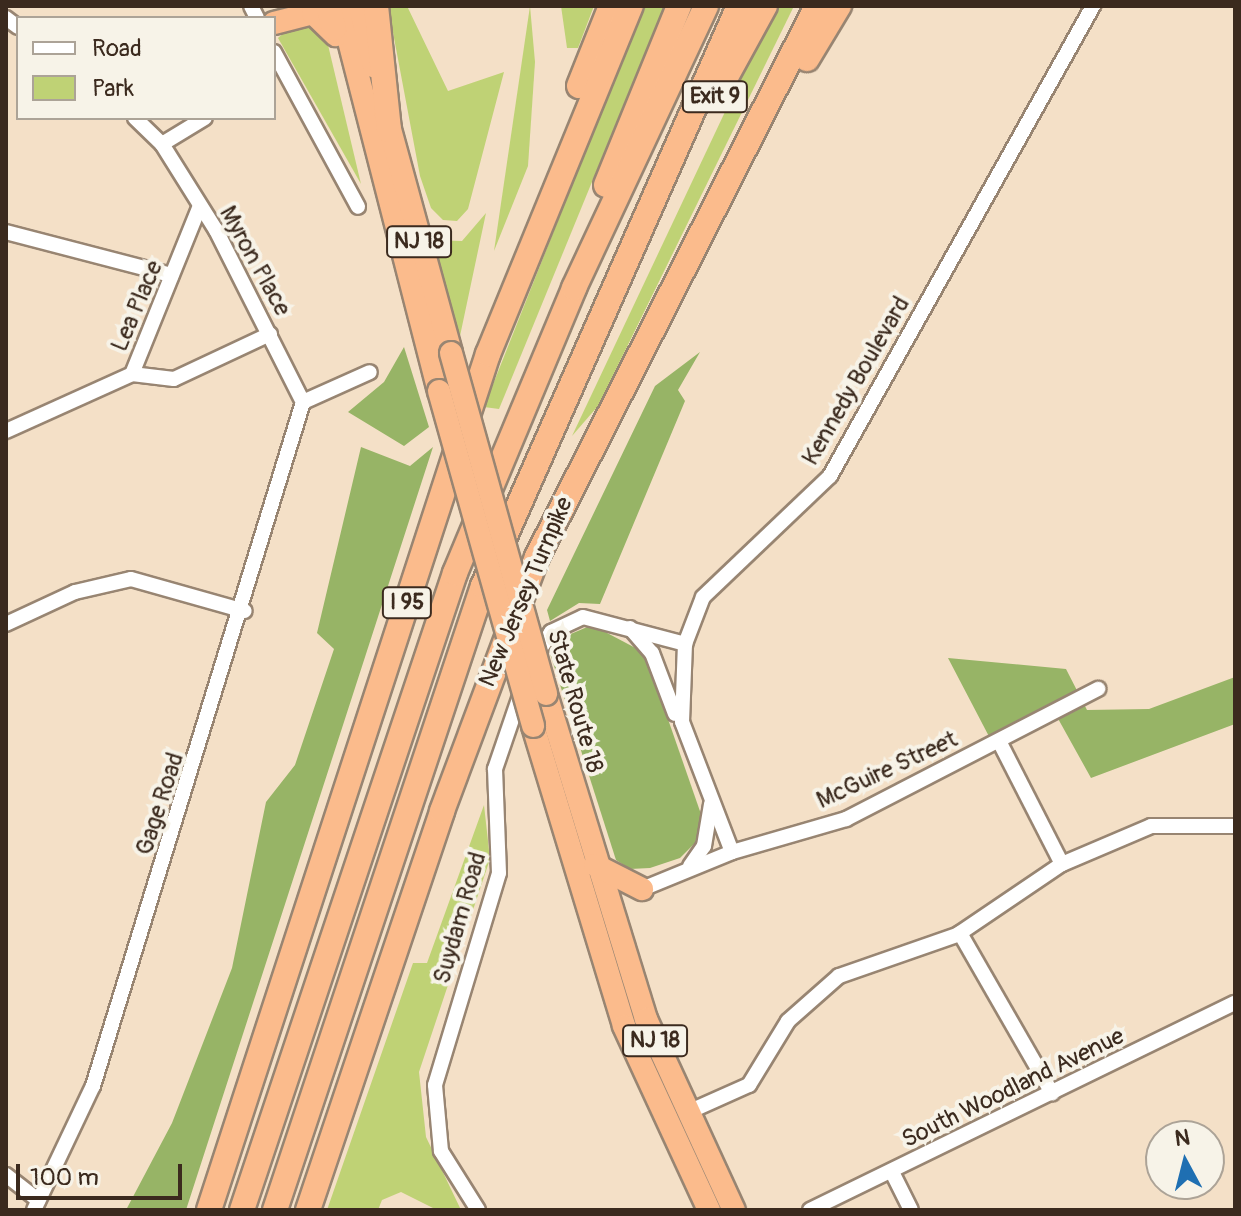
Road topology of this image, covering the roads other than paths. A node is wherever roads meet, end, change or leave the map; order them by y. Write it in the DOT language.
graph roads {
  1 [pos="360,6"];
  2 [pos="376,6"];
  3 [pos="611,6"];
  4 [pos="631,6"];
  5 [pos="679,6"];
  6 [pos="706,6"];
  7 [pos="739,6"];
  8 [pos="765,6"];
  9 [pos="817,6"];
  10 [pos="839,6"];
  11 [pos="1093,6"];
  12 [pos="334,13"];
  13 [pos="276,22"];
  14 [pos="278,73"];
  15 [pos="137,120"];
  16 [pos="202,120"];
  17 [pos="389,130"];
  18 [pos="162,144"];
  19 [pos="663,188"];
  20 [pos="727,195"];
  21 [pos="200,206"];
  22 [pos="358,207"];
  23 [pos="6,232"];
  24 [pos="171,275"];
  25 [pos="574,288"];
  26 [pos="270,334"];
  27 [pos="488,354"];
  28 [pos="370,372"];
  29 [pos="132,374"];
  30 [pos="303,402"];
  31 [pos="6,431"];
  32 [pos="245,611"];
  33 [pos="623,623"];
  34 [pos="6,624"];
  35 [pos="685,644"];
  36 [pos="1098,689"];
  37 [pos="999,741"];
  38 [pos="691,755"];
  39 [pos="711,800"];
  40 [pos="1235,826"];
  41 [pos="732,852"];
  42 [pos="1062,864"];
  43 [pos="595,865"];
  44 [pos="683,872"];
  45 [pos="642,889"];
  46 [pos="960,933"];
  47 [pos="619,935"];
  48 [pos="1234,1005"];
  49 [pos="1052,1093"];
  50 [pos="686,1113"];
  51 [pos="892,1172"];
  52 [pos="6,1175"];
  53 [pos="36,1205"];
  54 [pos="209,1210"];
  55 [pos="242,1210"];
  56 [pos="275,1210"];
  57 [pos="308,1210"];
  58 [pos="478,1210"];
  59 [pos="709,1210"];
  60 [pos="734,1210"];
  61 [pos="810,1210"];
  62 [pos="911,1210"];
  1 -- 17 [label="highway, State Route 18 / NJ 18"];
  2 -- 17 [label="highway"];
  3 -- 27 [label="highway"];
  4 -- 27 [label="highway, I 95"];
  5 -- 25 [label="highway"];
  6 -- 25 [label="highway, I 95"];
  7 -- 19 [label="highway, New Jersey Turnpike / I 95"];
  8 -- 19 [label="highway, Exit 9"];
  9 -- 20 [label="highway, New Jersey Turnpike"];
  10 -- 20 [label="highway"];
  11 -- 35 [label="street, Kennedy Boulevard"];
  12 -- 13 [label="highway"];
  12 -- 59 [label="highway, State Route 18 / NJ 18, bridge"];
  14 -- 22 [label="street"];
  15 -- 18 [label="street, Myron Place"];
  16 -- 18 [label="street"];
  17 -- 43 [label="highway, State Route 18 / NJ 18, bridge"];
  18 -- 21 [label="street, Myron Place"];
  19 -- 56 [label="highway, New Jersey Turnpike / I 95"];
  20 -- 57 [label="highway, New Jersey Turnpike"];
  21 -- 24 [label="street, Lea Place"];
  21 -- 26 [label="street, Myron Place"];
  23 -- 24 [label="street"];
  24 -- 29 [label="street, Lea Place"];
  25 -- 55 [label="highway, I 95"];
  26 -- 29 [label="street, Lea Place"];
  26 -- 30 [label="street, Myron Place"];
  27 -- 54 [label="highway, I 95"];
  28 -- 30 [label="street"];
  29 -- 31 [label="street"];
  30 -- 32 [label="street, Gage Road"];
  32 -- 34 [label="street"];
  32 -- 53 [label="street, Gage Road"];
  33 -- 35 [label="street, Suydam Road"];
  33 -- 38 [label="street"];
  33 -- 58 [label="street, Suydam Road"];
  35 -- 38 [label="street, Kennedy Boulevard"];
  36 -- 37 [label="street, McGuire Street"];
  37 -- 41 [label="street, McGuire Street"];
  37 -- 42 [label="street"];
  38 -- 39 [label="street, Kennedy Boulevard"];
  39 -- 41 [label="street, Kennedy Boulevard"];
  39 -- 44 [label="street"];
  40 -- 42 [label="street"];
  41 -- 44 [label="street, McGuire Street"];
  42 -- 46 [label="street"];
  43 -- 45 [label="highway"];
  43 -- 47 [label="highway, State Route 18 / NJ 18"];
  44 -- 45 [label="street, McGuire Street"];
  45 -- 47 [label="highway"];
  46 -- 49 [label="street"];
  46 -- 50 [label="street"];
  47 -- 50 [label="highway, State Route 18 / NJ 18"];
  48 -- 49 [label="street, South Woodland Avenue"];
  49 -- 51 [label="street, South Woodland Avenue"];
  50 -- 60 [label="highway, State Route 18 / NJ 18"];
  51 -- 61 [label="street, South Woodland Avenue"];
  51 -- 62 [label="street"];
  52 -- 53 [label="street"];
}
